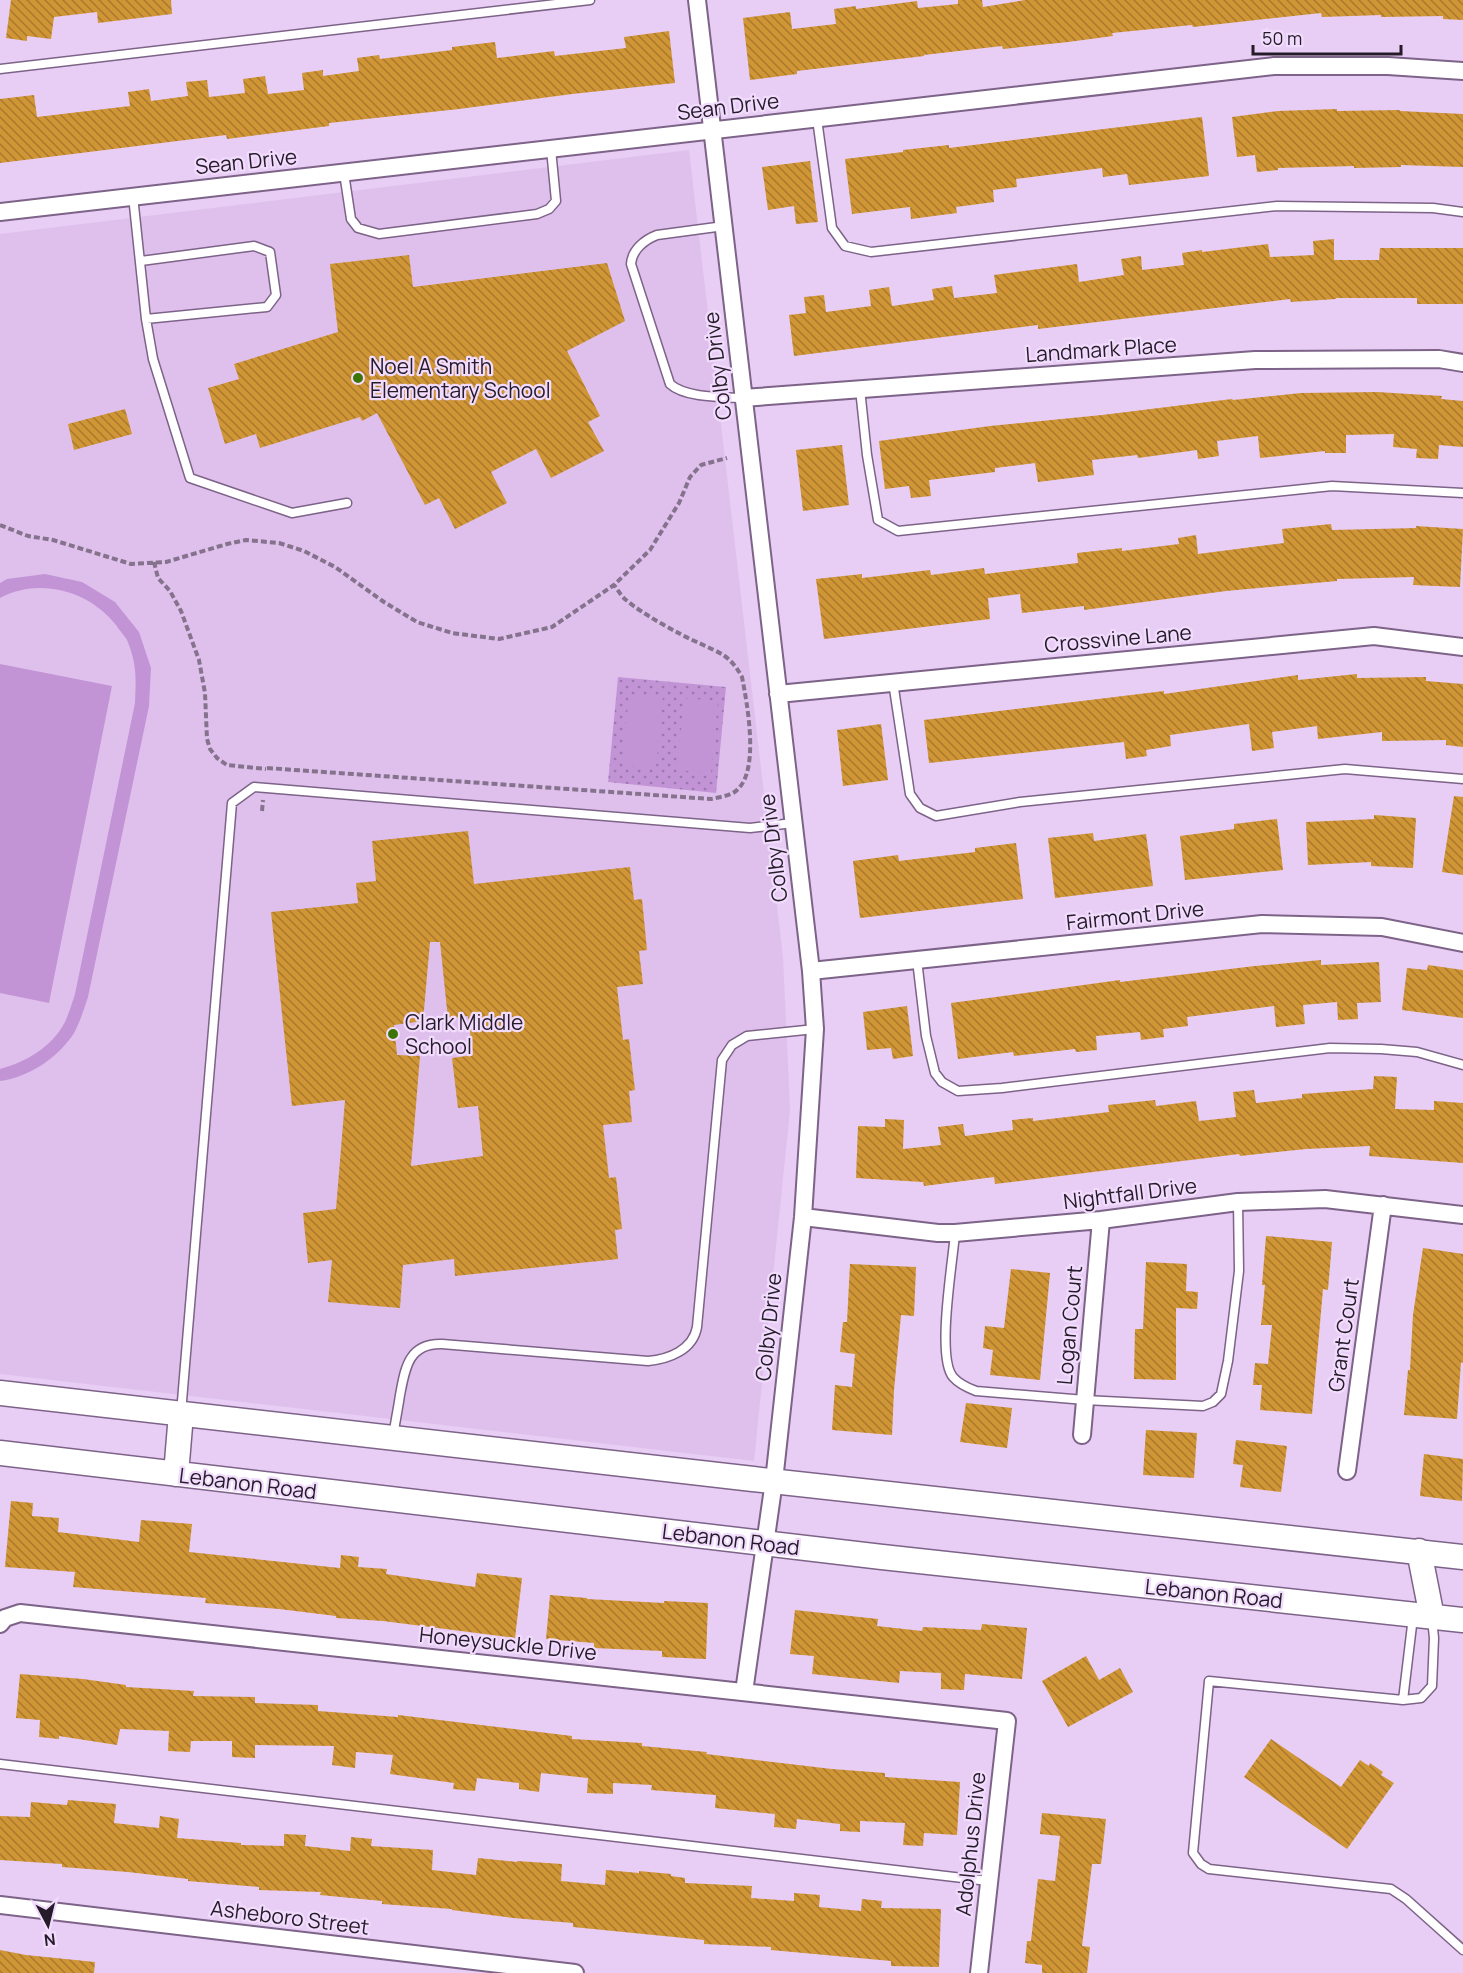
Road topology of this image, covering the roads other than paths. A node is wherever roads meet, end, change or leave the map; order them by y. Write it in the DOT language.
graph roads {
  1 [pos="590,0"];
  2 [pos="697,0"];
  3 [pos="0,69"];
  4 [pos="1463,71"];
  5 [pos="817,119"];
  6 [pos="713,131"];
  7 [pos="551,149"];
  8 [pos="344,173"];
  9 [pos="134,196"];
  10 [pos="0,212"];
  11 [pos="1463,212"];
  12 [pos="724,226"];
  13 [pos="141,261"];
  14 [pos="146,319"];
  15 [pos="1463,363"];
  16 [pos="860,389"];
  17 [pos="743,398"];
  18 [pos="1463,493"];
  19 [pos="347,503"];
  20 [pos="1463,647"];
  21 [pos="893,682"];
  22 [pos="778,693"];
  23 [pos="1463,779"];
  24 [pos="793,823"];
  25 [pos="1463,943"];
  26 [pos="917,960"];
  27 [pos="811,971"];
  28 [pos="815,1029"];
  29 [pos="1463,1065"];
  30 [pos="1238,1202"];
  31 [pos="1383,1205"];
  32 [pos="1463,1215"];
  33 [pos="803,1217"];
  34 [pos="1101,1220"];
  35 [pos="955,1233"];
  36 [pos="0,1393"];
  37 [pos="1085,1400"];
  38 [pos="181,1414"];
  39 [pos="1082,1435"];
  40 [pos="393,1438"];
  41 [pos="0,1453"];
  42 [pos="1347,1471"];
  43 [pos="176,1474"];
  44 [pos="774,1481"];
  45 [pos="765,1543"];
  46 [pos="1419,1551"];
  47 [pos="1463,1557"];
  48 [pos="1422,1616"];
  49 [pos="1463,1620"];
  50 [pos="3,1621"];
  51 [pos="744,1692"];
  52 [pos="1403,1700"];
  53 [pos="1007,1721"];
  54 [pos="0,1764"];
  55 [pos="988,1881"];
  56 [pos="0,1905"];
  57 [pos="1463,1950"];
  58 [pos="575,1973"];
  59 [pos="979,1973"];
  1 -- 3 [label="lane"];
  2 -- 6 [label="street, Colby Drive"];
  4 -- 5 [label="street, Sean Drive"];
  5 -- 6 [label="street, Sean Drive"];
  5 -- 11 [label="lane"];
  6 -- 7 [label="street, Sean Drive"];
  6 -- 12 [label="street, Colby Drive"];
  7 -- 8 [label="street, Sean Drive"];
  7 -- 8 [label="lane"];
  8 -- 9 [label="street, Sean Drive"];
  9 -- 10 [label="street, Sean Drive"];
  9 -- 13 [label="lane"];
  12 -- 17 [label="street, Colby Drive"];
  12 -- 17 [label="lane"];
  13 -- 14 [label="lane"];
  13 -- 14 [label="lane"];
  14 -- 19 [label="lane"];
  15 -- 16 [label="street, Landmark Place"];
  16 -- 17 [label="street, Landmark Place"];
  16 -- 18 [label="lane"];
  17 -- 22 [label="street, Colby Drive"];
  20 -- 21 [label="street, Crossvine Lane"];
  21 -- 22 [label="street, Crossvine Lane"];
  21 -- 23 [label="lane"];
  22 -- 24 [label="street, Colby Drive"];
  24 -- 27 [label="street, Colby Drive"];
  24 -- 38 [label="lane"];
  25 -- 26 [label="street, Fairmont Drive"];
  26 -- 27 [label="street, Fairmont Drive"];
  26 -- 29 [label="lane"];
  27 -- 28 [label="street, Colby Drive"];
  28 -- 33 [label="street, Colby Drive"];
  28 -- 40 [label="lane"];
  30 -- 31 [label="street, Nightfall Drive"];
  30 -- 34 [label="street, Nightfall Drive"];
  30 -- 37 [label="lane"];
  31 -- 32 [label="street, Nightfall Drive"];
  31 -- 42 [label="street, Grant Court"];
  33 -- 35 [label="street, Nightfall Drive"];
  33 -- 44 [label="street, Colby Drive"];
  34 -- 35 [label="street, Nightfall Drive"];
  34 -- 37 [label="street, Logan Court"];
  35 -- 37 [label="lane"];
  36 -- 38 [label="main road"];
  37 -- 39 [label="street, Logan Court"];
  38 -- 40 [label="main road"];
  38 -- 43 [label="main road"];
  40 -- 44 [label="main road"];
  41 -- 43 [label="main road, Lebanon Road"];
  43 -- 45 [label="main road, Lebanon Road"];
  44 -- 45 [label="street, Colby Drive"];
  44 -- 46 [label="main road"];
  45 -- 48 [label="main road, Lebanon Road"];
  45 -- 51 [label="street, Colby Drive"];
  46 -- 47 [label="main road"];
  46 -- 48 [label="main road"];
  48 -- 49 [label="main road, Lebanon Road"];
  48 -- 52 [label="lane"];
  48 -- 52 [label="lane"];
  50 -- 51 [label="street, Honeysuckle Drive"];
  51 -- 53 [label="street, Honeysuckle Drive"];
  52 -- 57 [label="lane"];
  53 -- 55 [label="street, Adolphus Drive"];
  54 -- 55 [label="lane"];
  55 -- 59 [label="street, Adolphus Drive"];
  56 -- 58 [label="street, Asheboro Street"];
}
